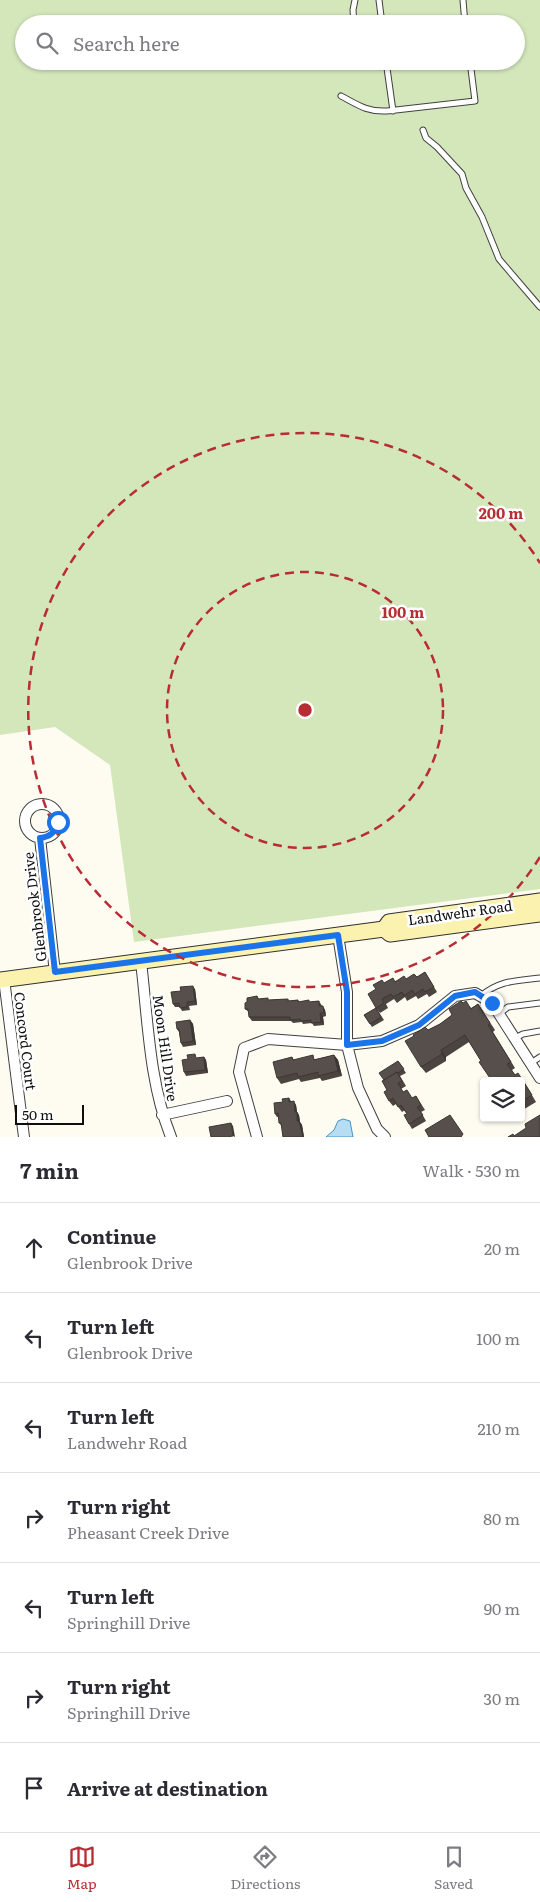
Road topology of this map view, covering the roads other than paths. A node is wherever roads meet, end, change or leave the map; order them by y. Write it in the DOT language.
graph roads {
  1 [pos="355,0"];
  2 [pos="379,0"];
  3 [pos="463,0"];
  4 [pos="353,15"];
  5 [pos="381,15"];
  6 [pos="465,15"];
  7 [pos="387,70"];
  8 [pos="471,70"];
  9 [pos="341,96"];
  10 [pos="393,111"];
  11 [pos="423,130"];
  12 [pos="540,307"];
  13 [pos="40,838"];
  14 [pos="540,901"];
  15 [pos="540,914"];
  16 [pos="384,929"];
  17 [pos="338,935"];
  18 [pos="140,962"];
  19 [pos="55,972"];
  20 [pos="540,978"];
  21 [pos="2,979"];
  22 [pos="481,996"];
  23 [pos="540,1003"];
  24 [pos="499,1014"];
  25 [pos="540,1031"];
  26 [pos="515,1038"];
  27 [pos="347,1045"];
  28 [pos="540,1057"];
  29 [pos="531,1063"];
  30 [pos="540,1078"];
  31 [pos="227,1101"];
  32 [pos="162,1115"];
  33 [pos="24,1137"];
  34 [pos="171,1137"];
  35 [pos="257,1137"];
  36 [pos="385,1137"];
  1 -- 4 [label="lane"];
  2 -- 5 [label="lane"];
  3 -- 6 [label="lane"];
  7 -- 10 [label="lane"];
  8 -- 10 [label="lane"];
  9 -- 10 [label="lane"];
  11 -- 12 [label="lane"];
  13 -- 19 [label="street, Glenbrook Drive"];
  14 -- 16 [label="main road, Landwehr Road"];
  15 -- 16 [label="main road, Landwehr Road"];
  16 -- 17 [label="main road, Landwehr Road"];
  17 -- 18 [label="main road, Landwehr Road"];
  17 -- 27 [label="street"];
  18 -- 19 [label="main road, Landwehr Road"];
  18 -- 32 [label="street, Moon Hill Drive"];
  19 -- 21 [label="main road, Landwehr Road"];
  20 -- 22 [label="lane"];
  21 -- 33 [label="street, Concord Court"];
  22 -- 24 [label="street"];
  22 -- 27 [label="street"];
  23 -- 24 [label="lane"];
  24 -- 26 [label="street"];
  25 -- 26 [label="lane"];
  26 -- 29 [label="street"];
  27 -- 35 [label="street"];
  27 -- 36 [label="street"];
  28 -- 29 [label="lane"];
  29 -- 30 [label="street"];
  31 -- 32 [label="street"];
  32 -- 34 [label="street, Moon Hill Drive"];
}
